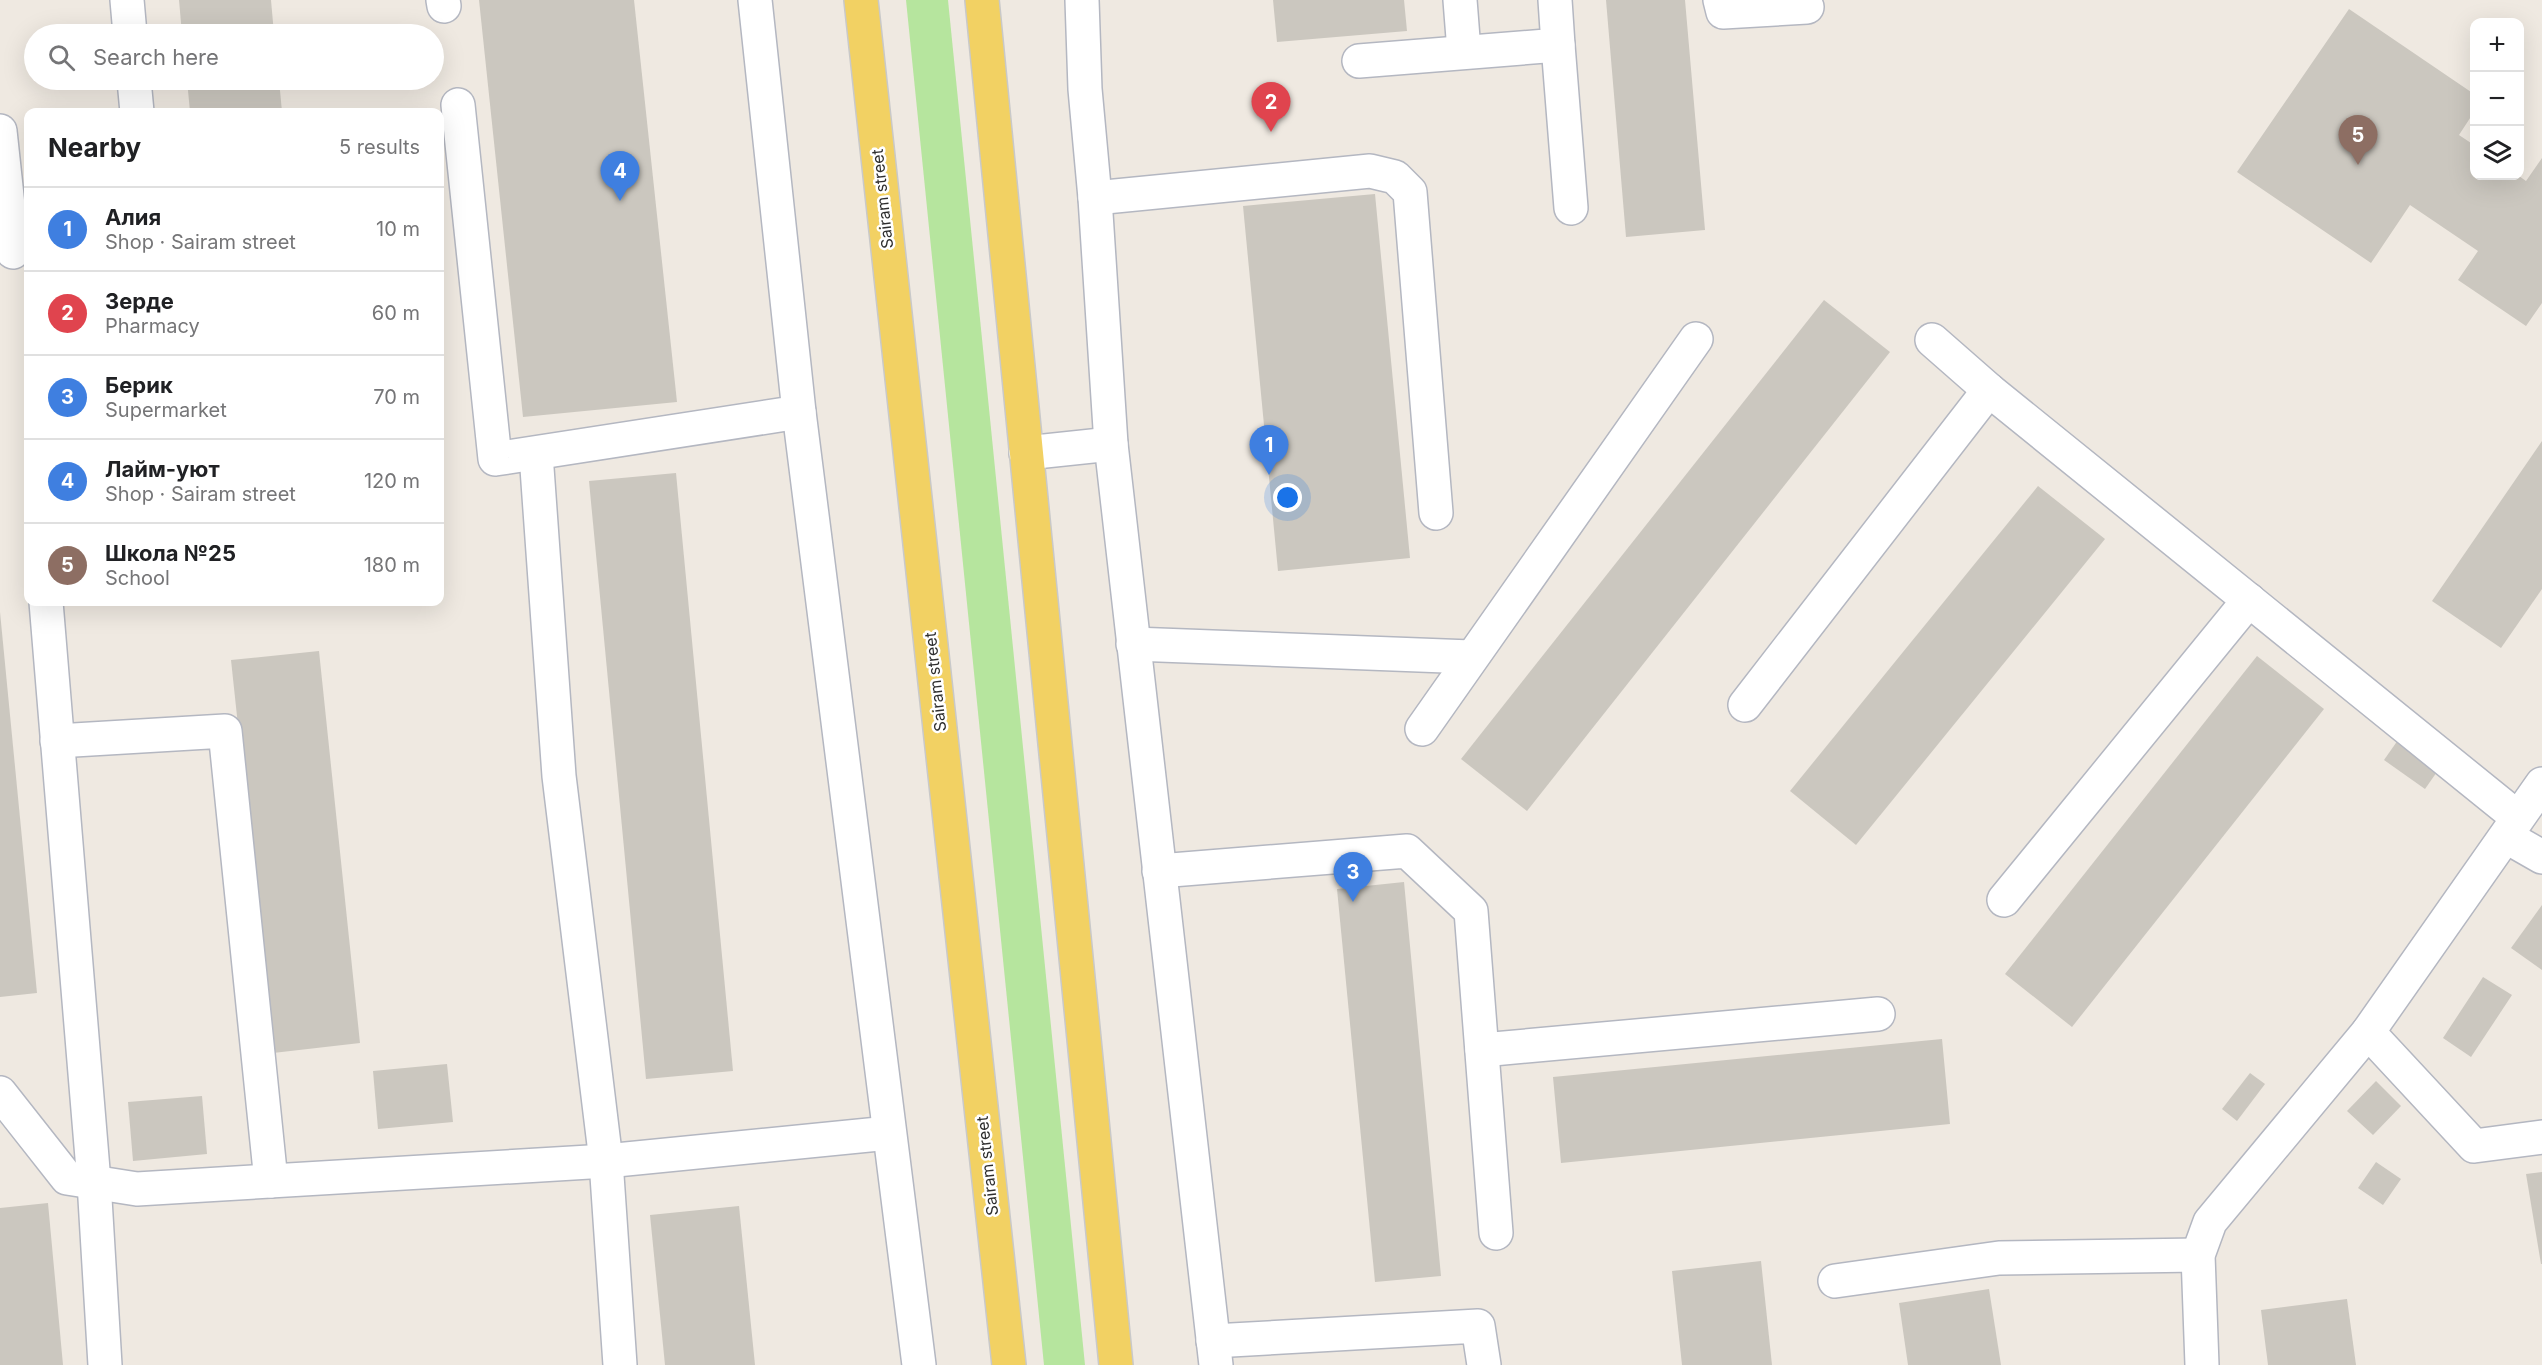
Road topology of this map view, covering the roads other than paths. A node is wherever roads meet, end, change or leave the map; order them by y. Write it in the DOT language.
graph roads {
  1 [pos="127,0"];
  2 [pos="755,0"];
  3 [pos="861,0"];
  4 [pos="982,0"];
  5 [pos="1082,0"];
  6 [pos="1460,0"];
  7 [pos="1555,0"];
  8 [pos="1720,0"];
  9 [pos="1807,7"];
  10 [pos="129,24"];
  11 [pos="1558,45"];
  12 [pos="1464,51"];
  13 [pos="1359,61"];
  14 [pos="135,90"];
  15 [pos="458,105"];
  16 [pos="137,108"];
  17 [pos="10,148"];
  18 [pos="1095,198"];
  19 [pos="1571,208"];
  20 [pos="13,252"];
  21 [pos="1696,339"];
  22 [pos="1932,340"];
  23 [pos="1989,390"];
  24 [pos="799,412"];
  25 [pos="1111,444"];
  26 [pos="1026,453"];
  27 [pos="536,454"];
  28 [pos="1436,513"];
  29 [pos="2249,600"];
  30 [pos="46,606"];
  31 [pos="1133,645"];
  32 [pos="1471,657"];
  33 [pos="1745,705"];
  34 [pos="1422,729"];
  35 [pos="57,741"];
  36 [pos="2542,784"];
  37 [pos="2512,827"];
  38 [pos="2542,857"];
  39 [pos="1159,871"];
  40 [pos="2004,900"];
  41 [pos="1878,1014"];
  42 [pos="2368,1032"];
  43 [pos="1482,1050"];
  44 [pos="0,1093"];
  45 [pos="889,1133"];
  46 [pos="2542,1137"];
  47 [pos="606,1161"];
  48 [pos="271,1181"];
  49 [pos="94,1182"];
  50 [pos="1496,1233"];
  51 [pos="2198,1255"];
  52 [pos="1835,1281"];
  53 [pos="1214,1353"];
  54 [pos="105,1365"];
  55 [pos="620,1365"];
  56 [pos="918,1365"];
  57 [pos="1009,1365"];
  58 [pos="1116,1365"];
  59 [pos="1484,1365"];
  60 [pos="2202,1365"];
  1 -- 10 [label="street"];
  2 -- 24 [label="street"];
  3 -- 57 [label="main road, Sairam street"];
  4 -- 26 [label="main road"];
  5 -- 18 [label="street"];
  6 -- 12 [label="street"];
  7 -- 11 [label="street"];
  8 -- 9 [label="street"];
  11 -- 12 [label="street"];
  11 -- 19 [label="street"];
  12 -- 13 [label="street"];
  14 -- 16 [label="street"];
  15 -- 27 [label="street"];
  17 -- 20 [label="street"];
  18 -- 25 [label="street"];
  18 -- 28 [label="street"];
  21 -- 32 [label="street"];
  22 -- 23 [label="street"];
  23 -- 29 [label="street"];
  23 -- 33 [label="street"];
  24 -- 27 [label="street"];
  24 -- 45 [label="street"];
  25 -- 26 [label="street"];
  25 -- 31 [label="street"];
  26 -- 58 [label="main road"];
  27 -- 47 [label="street"];
  29 -- 37 [label="street"];
  29 -- 40 [label="street"];
  30 -- 35 [label="street"];
  31 -- 32 [label="street"];
  31 -- 39 [label="street"];
  32 -- 34 [label="street"];
  35 -- 48 [label="street"];
  35 -- 49 [label="street"];
  36 -- 37 [label="street"];
  37 -- 38 [label="street"];
  37 -- 42 [label="street"];
  39 -- 43 [label="street"];
  39 -- 53 [label="street"];
  41 -- 43 [label="street"];
  42 -- 46 [label="street"];
  42 -- 51 [label="street"];
  43 -- 50 [label="street"];
  44 -- 49 [label="street"];
  45 -- 47 [label="street"];
  45 -- 56 [label="street"];
  47 -- 48 [label="street"];
  47 -- 55 [label="street"];
  48 -- 49 [label="street"];
  49 -- 54 [label="street"];
  51 -- 52 [label="street"];
  51 -- 60 [label="street"];
  53 -- 59 [label="street"];
}
